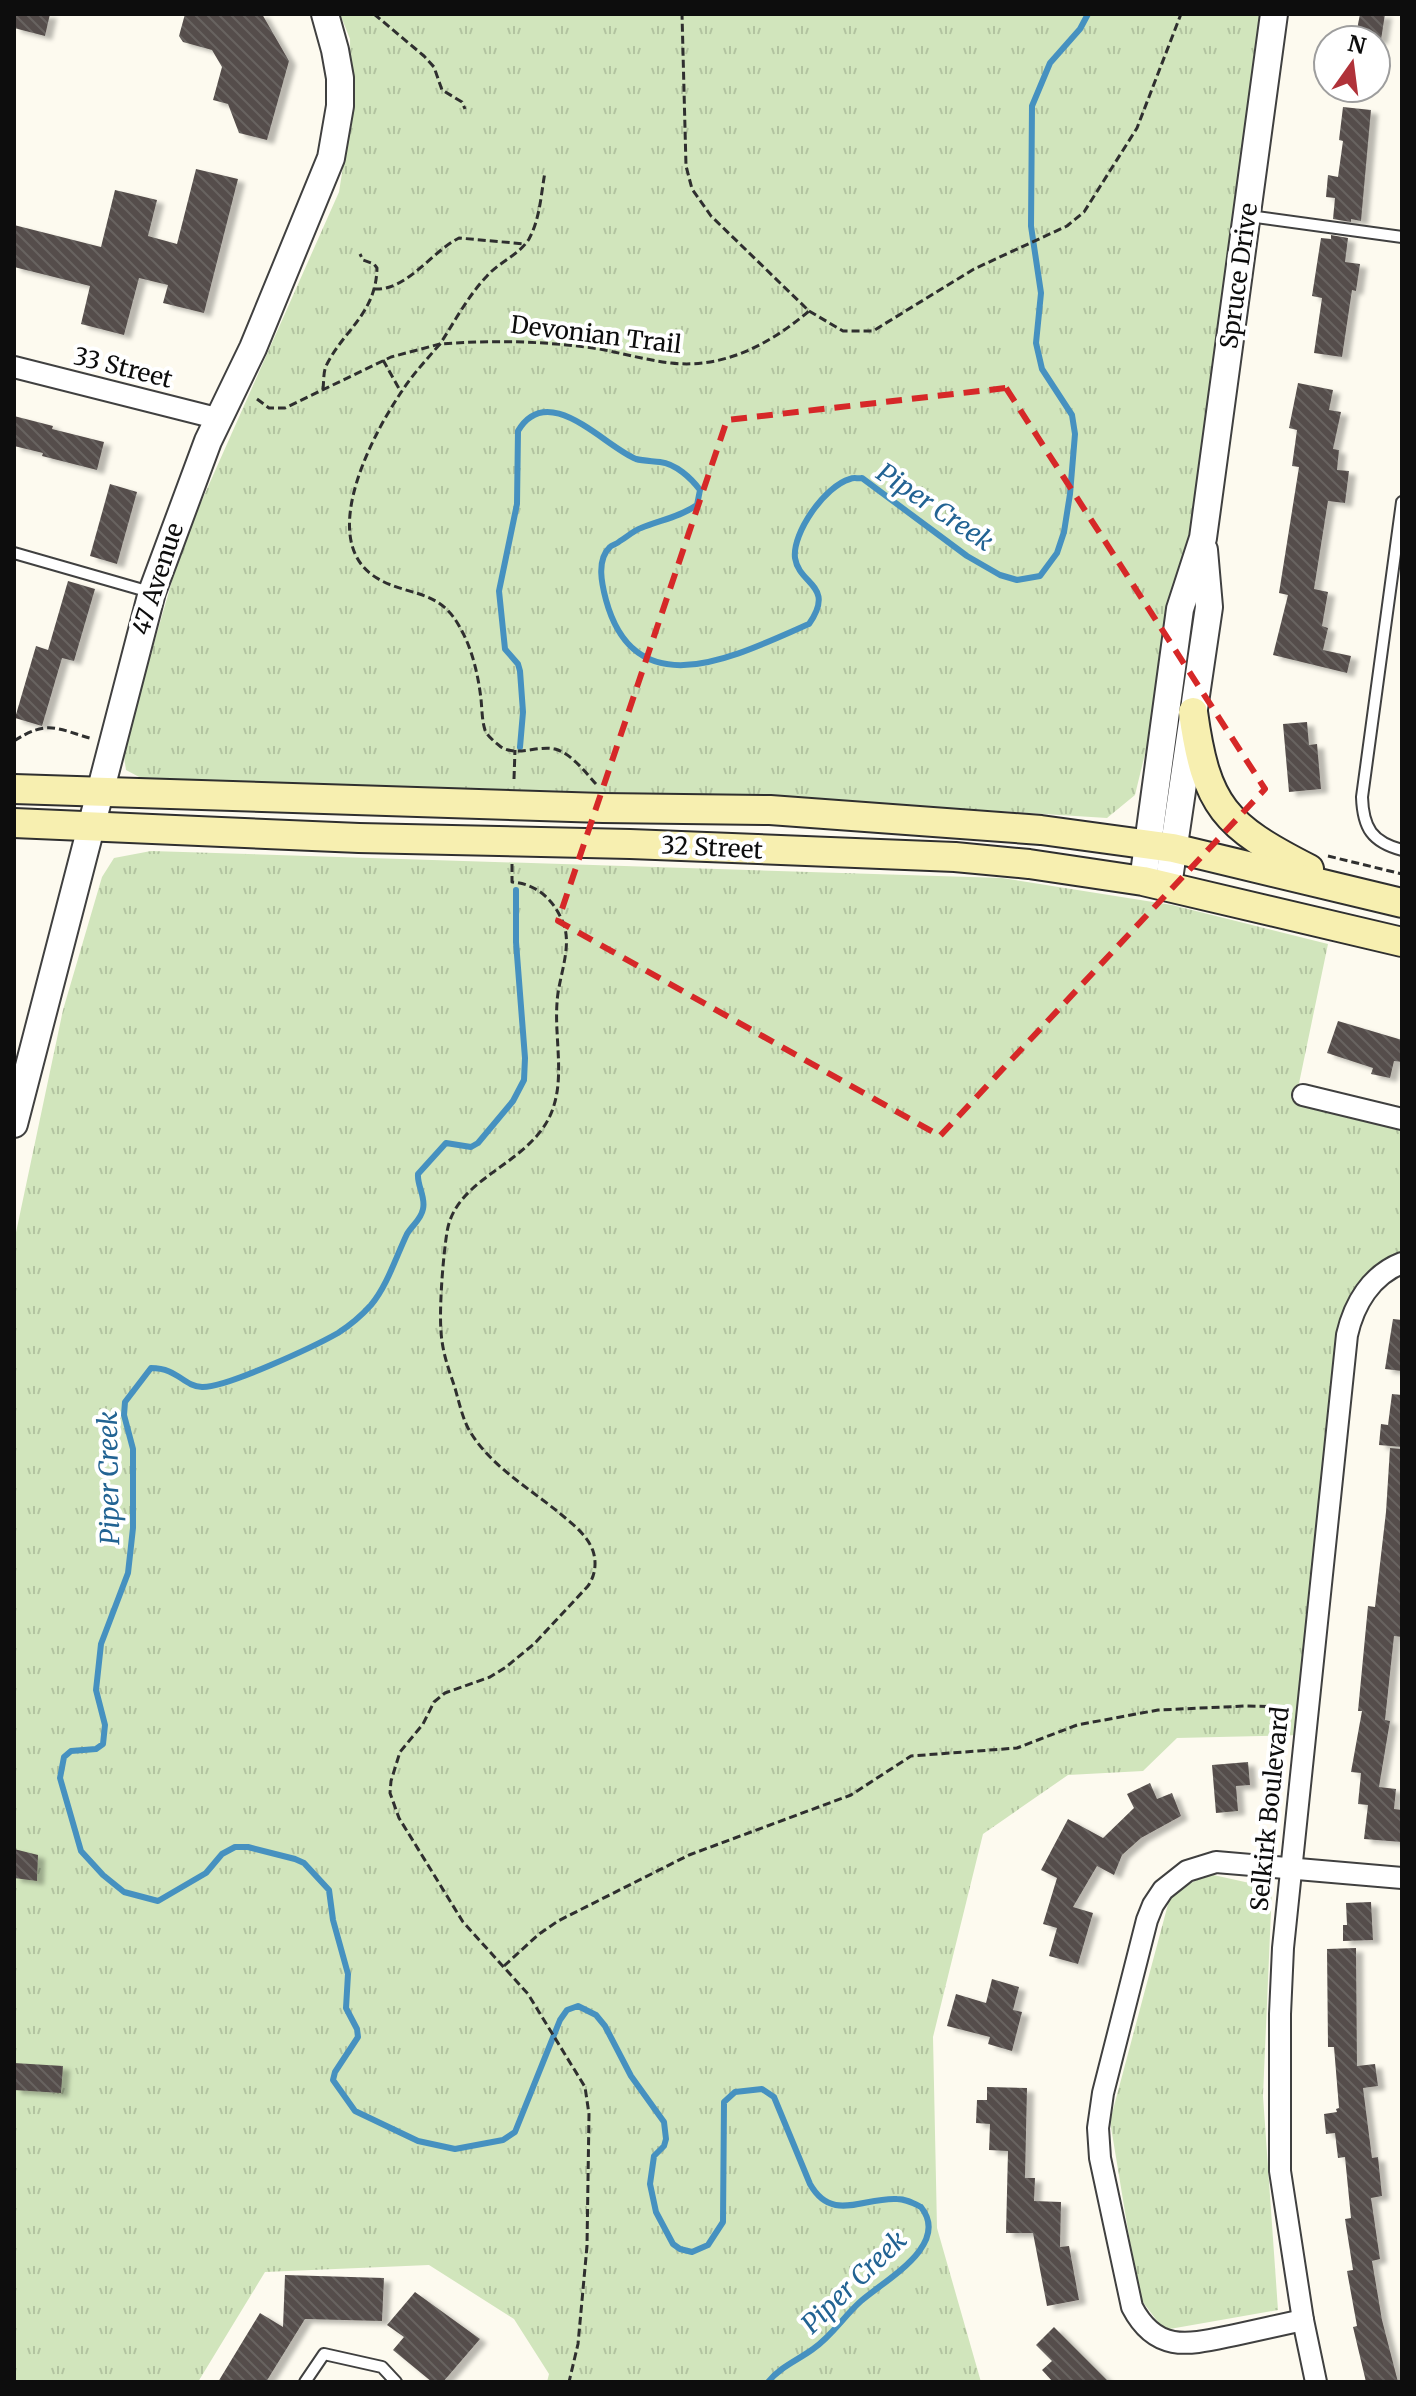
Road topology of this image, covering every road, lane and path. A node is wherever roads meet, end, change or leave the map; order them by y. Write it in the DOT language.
graph roads {
  1 [pos="325,14"];
  2 [pos="374,14"];
  3 [pos="682,14"];
  4 [pos="1181,14"];
  5 [pos="1274,14"];
  6 [pos="465,109"];
  7 [pos="545,172"];
  8 [pos="1247,215"];
  9 [pos="1402,237"];
  10 [pos="525,244"];
  11 [pos="360,254"];
  12 [pos="374,289"];
  13 [pos="809,311"];
  14 [pos="440,344"];
  15 [pos="383,360"];
  16 [pos="14,367"];
  17 [pos="323,389"];
  18 [pos="401,392"];
  19 [pos="257,399"];
  20 [pos="220,419"];
  21 [pos="1402,502"];
  22 [pos="1203,538"];
  23 [pos="1399,543"];
  24 [pos="14,553"];
  25 [pos="152,592"];
  26 [pos="1193,712"];
  27 [pos="94,740"];
  28 [pos="14,741"];
  29 [pos="515,750"];
  30 [pos="514,779"];
  31 [pos="599,787"];
  32 [pos="14,789"];
  33 [pos="101,792"];
  34 [pos="14,823"];
  35 [pos="92,826"];
  36 [pos="1161,846"];
  37 [pos="1402,850"];
  38 [pos="513,854"];
  39 [pos="1156,883"];
  40 [pos="1349,889"];
  41 [pos="1402,903"];
  42 [pos="1402,942"];
  43 [pos="1303,1095"];
  44 [pos="1402,1119"];
  45 [pos="14,1124"];
  46 [pos="1402,1263"];
  47 [pos="1307,1709"];
  48 [pos="1290,1867"];
  49 [pos="1402,1878"];
  50 [pos="504,1966"];
  51 [pos="1303,2320"];
  52 [pos="305,2382"];
  53 [pos="396,2382"];
  54 [pos="569,2382"];
  55 [pos="1316,2382"];
  1 -- 20 [label="street, 47 Avenue"];
  2 -- 6 [label="path"];
  3 -- 13 [label="path"];
  4 -- 13 [label="path"];
  5 -- 8 [label="street, Spruce Drive"];
  7 -- 10 [label="path"];
  8 -- 9 [label="lane"];
  8 -- 22 [label="street, Spruce Drive"];
  10 -- 12 [label="path"];
  10 -- 14 [label="path"];
  11 -- 12 [label="path"];
  12 -- 17 [label="path"];
  13 -- 14 [label="path, Devonian Trail"];
  14 -- 15 [label="path, Devonian Trail"];
  14 -- 18 [label="path"];
  15 -- 17 [label="path, Devonian Trail"];
  15 -- 18 [label="path"];
  16 -- 20 [label="street, 33 Street"];
  17 -- 19 [label="path, Devonian Trail"];
  18 -- 29 [label="path"];
  20 -- 25 [label="street, 47 Avenue"];
  21 -- 23 [label="lane"];
  22 -- 26 [label="street, Spruce Drive"];
  22 -- 36 [label="street, Spruce Drive"];
  23 -- 37 [label="lane"];
  24 -- 25 [label="lane"];
  25 -- 33 [label="street, 47 Avenue"];
  26 -- 36 [label="street, Spruce Drive"];
  26 -- 40 [label="main road"];
  27 -- 28 [label="path"];
  29 -- 30 [label="path"];
  29 -- 31 [label="path"];
  32 -- 33 [label="main road, 32 Street"];
  33 -- 35 [label="street, 47 Avenue"];
  33 -- 36 [label="main road, 32 Street"];
  34 -- 35 [label="main road, 32 Street"];
  35 -- 39 [label="main road, 32 Street"];
  35 -- 45 [label="street, 47 Avenue"];
  36 -- 39 [label="street, Spruce Drive"];
  36 -- 40 [label="main road, 32 Street"];
  38 -- 50 [label="path"];
  39 -- 42 [label="main road, 32 Street"];
  40 -- 41 [label="main road, 32 Street"];
  43 -- 44 [label="street"];
  46 -- 47 [label="street, Selkirk Boulevard"];
  47 -- 48 [label="street, Selkirk Boulevard"];
  47 -- 50 [label="path"];
  48 -- 49 [label="street"];
  48 -- 51 [label="street, Selkirk Boulevard"];
  48 -- 51 [label="street"];
  50 -- 54 [label="path"];
  51 -- 55 [label="street, Selkirk Boulevard"];
  52 -- 53 [label="lane"];
}
